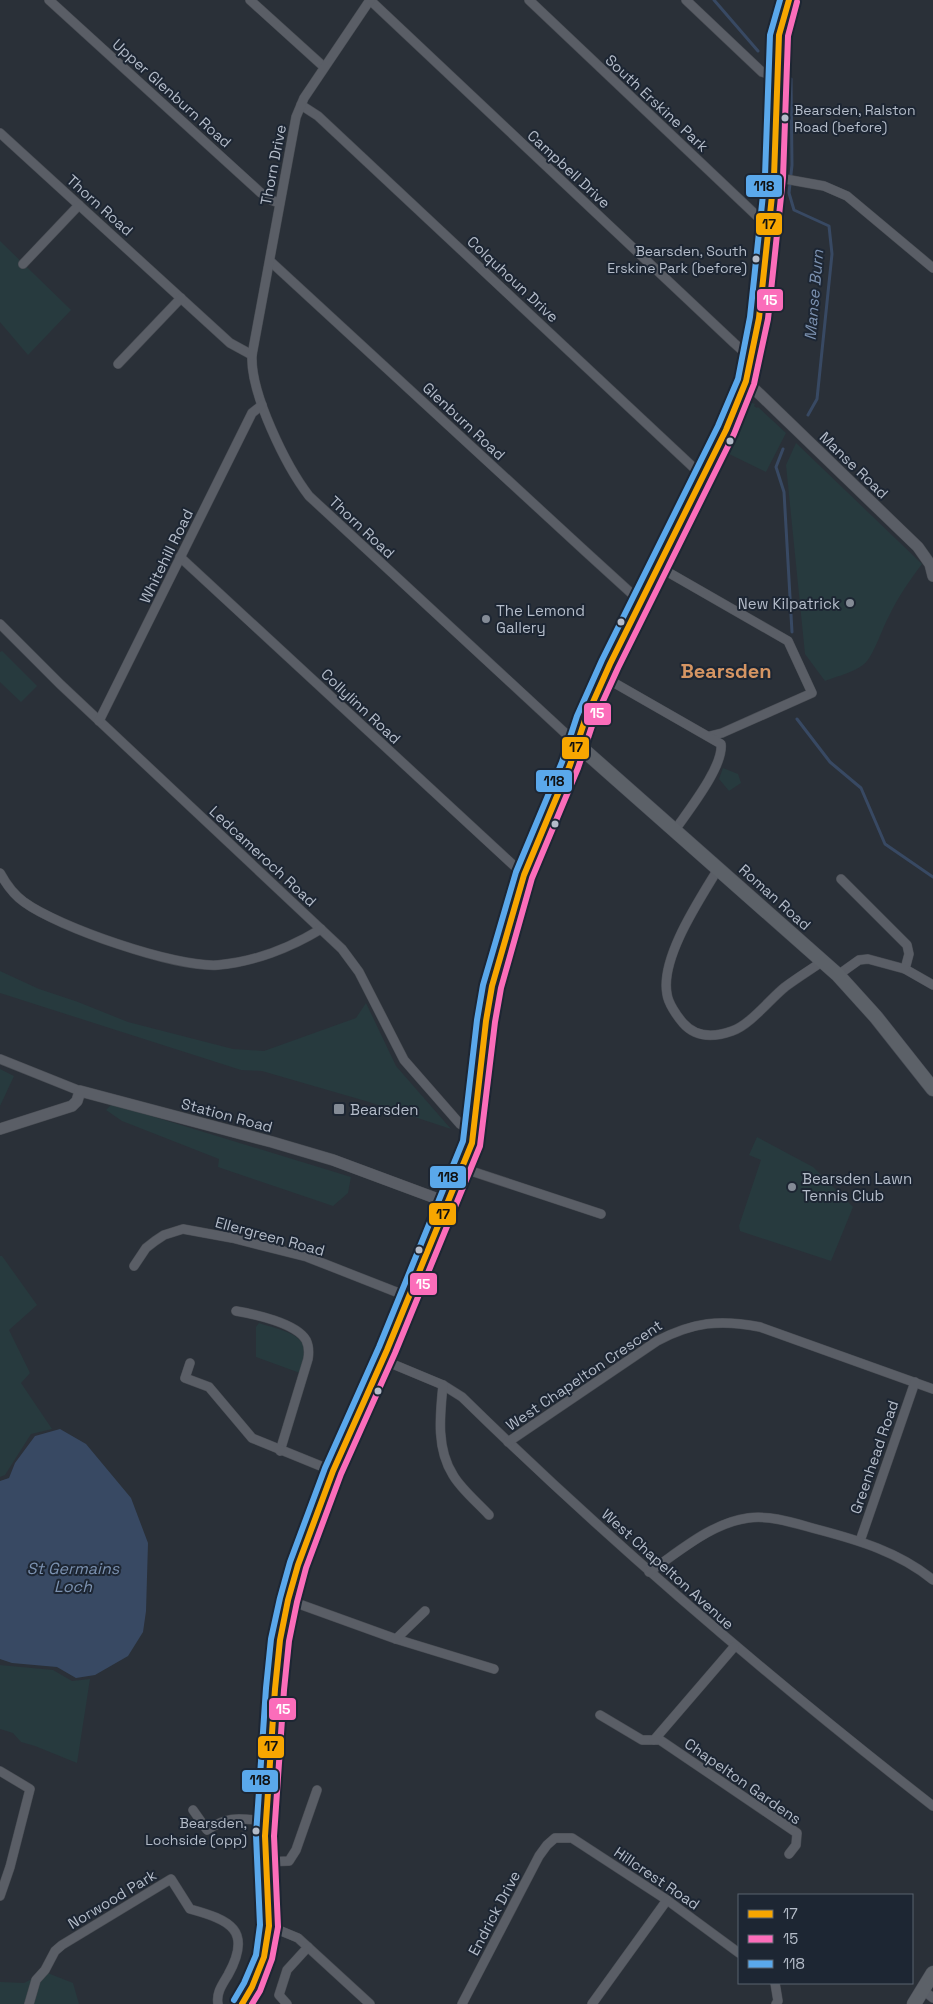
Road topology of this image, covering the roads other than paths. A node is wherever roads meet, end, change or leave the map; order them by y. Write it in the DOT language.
graph roads {
  1 [pos="49,0"];
  2 [pos="250,0"];
  3 [pos="370,0"];
  4 [pos="529,0"];
  5 [pos="686,0"];
  6 [pos="789,0"];
  7 [pos="324,68"];
  8 [pos="776,77"];
  9 [pos="301,106"];
  10 [pos="0,133"];
  11 [pos="778,177"];
  12 [pos="279,203"];
  13 [pos="80,205"];
  14 [pos="770,221"];
  15 [pos="270,261"];
  16 [pos="23,264"];
  17 [pos="933,268"];
  18 [pos="181,298"];
  19 [pos="752,354"];
  20 [pos="252,355"];
  21 [pos="118,364"];
  22 [pos="746,381"];
  23 [pos="262,405"];
  24 [pos="704,474"];
  25 [pos="180,558"];
  26 [pos="659,567"];
  27 [pos="933,576"];
  28 [pos="641,600"];
  29 [pos="2,631"];
  30 [pos="604,677"];
  31 [pos="99,721"];
  32 [pos="710,736"];
  33 [pos="578,745"];
  34 [pos="675,830"];
  35 [pos="718,869"];
  36 [pos="0,874"];
  37 [pos="524,875"];
  38 [pos="841,879"];
  39 [pos="321,930"];
  40 [pos="822,961"];
  41 [pos="905,969"];
  42 [pos="838,975"];
  43 [pos="933,985"];
  44 [pos="0,1059"];
  45 [pos="933,1089"];
  46 [pos="80,1091"];
  47 [pos="0,1129"];
  48 [pos="473,1136"];
  49 [pos="463,1166"];
  50 [pos="446,1202"];
  51 [pos="601,1214"];
  52 [pos="134,1266"];
  53 [pos="409,1297"];
  54 [pos="236,1311"];
  55 [pos="382,1360"];
  56 [pos="190,1363"];
  57 [pos="915,1382"];
  58 [pos="444,1385"];
  59 [pos="933,1389"];
  60 [pos="508,1442"];
  61 [pos="280,1451"];
  62 [pos="333,1472"];
  63 [pos="489,1515"];
  64 [pos="860,1541"];
  65 [pos="649,1572"];
  66 [pos="933,1580"];
  67 [pos="288,1600"];
  68 [pos="424,1611"];
  69 [pos="396,1639"];
  70 [pos="734,1647"];
  71 [pos="494,1669"];
  72 [pos="600,1715"];
  73 [pos="654,1740"];
  74 [pos="0,1771"];
  75 [pos="316,1790"];
  76 [pos="933,1806"];
  77 [pos="194,1810"];
  78 [pos="266,1821"];
  79 [pos="555,1838"];
  80 [pos="789,1854"];
  81 [pos="266,1862"];
  82 [pos="0,1896"];
  83 [pos="667,1900"];
  84 [pos="269,1926"];
  85 [pos="308,1947"];
  86 [pos="738,1952"];
  87 [pos="933,1973"];
  88 [pos="775,1984"];
  89 [pos="928,1994"];
  90 [pos="29,2004"];
  91 [pos="218,2004"];
  92 [pos="242,2004"];
  93 [pos="286,2004"];
  94 [pos="370,2004"];
  95 [pos="462,2004"];
  96 [pos="592,2004"];
  97 [pos="776,2004"];
  98 [pos="914,2004"];
  1 -- 12 [label="street, Upper Glenburn Road"];
  2 -- 7 [label="street"];
  3 -- 7 [label="street, Thorn Drive"];
  3 -- 19 [label="street, Campbell Drive"];
  4 -- 14 [label="street, South Erskine Park"];
  5 -- 8 [label="street"];
  6 -- 8 [label="main road"];
  7 -- 9 [label="street, Thorn Drive"];
  8 -- 11 [label="main road"];
  9 -- 12 [label="street, Thorn Drive"];
  9 -- 24 [label="street, Colquhoun Drive"];
  10 -- 13 [label="street, Thorn Road"];
  11 -- 14 [label="main road"];
  11 -- 17 [label="street"];
  12 -- 15 [label="street, Thorn Drive"];
  13 -- 16 [label="street"];
  13 -- 18 [label="street, Thorn Road"];
  14 -- 19 [label="main road"];
  15 -- 20 [label="street, Thorn Drive"];
  15 -- 28 [label="street, Glenburn Road"];
  18 -- 20 [label="street, Thorn Road"];
  18 -- 21 [label="street"];
  19 -- 22 [label="main road"];
  20 -- 23 [label="street, Thorn Road"];
  22 -- 24 [label="main road"];
  22 -- 27 [label="street, Manse Road"];
  23 -- 25 [label="street, Whitehill Road"];
  23 -- 33 [label="street, Thorn Road"];
  24 -- 26 [label="main road"];
  25 -- 31 [label="street, Whitehill Road"];
  25 -- 37 [label="street, Collylinn Road"];
  26 -- 28 [label="main road"];
  26 -- 32 [label="street"];
  28 -- 30 [label="main road"];
  29 -- 31 [label="street, Ledcameroch Road"];
  30 -- 32 [label="street"];
  30 -- 33 [label="main road"];
  31 -- 39 [label="street, Ledcameroch Road"];
  32 -- 34 [label="street"];
  33 -- 34 [label="main road, Roman Road"];
  33 -- 37 [label="main road"];
  34 -- 35 [label="main road, Roman Road"];
  35 -- 40 [label="main road, Roman Road"];
  35 -- 40 [label="street"];
  36 -- 39 [label="street"];
  37 -- 48 [label="main road"];
  38 -- 41 [label="street"];
  39 -- 48 [label="street, Ledcameroch Road"];
  40 -- 42 [label="main road, Roman Road"];
  41 -- 42 [label="street"];
  41 -- 43 [label="street"];
  42 -- 45 [label="main road, Roman Road"];
  44 -- 46 [label="street, Station Road"];
  46 -- 47 [label="street"];
  46 -- 50 [label="street, Station Road"];
  48 -- 49 [label="main road"];
  49 -- 50 [label="main road"];
  49 -- 51 [label="street"];
  50 -- 53 [label="main road"];
  52 -- 53 [label="street, Ellergreen Road"];
  53 -- 55 [label="main road"];
  54 -- 61 [label="street"];
  55 -- 58 [label="street, West Chapelton Avenue"];
  55 -- 62 [label="main road"];
  56 -- 61 [label="street"];
  57 -- 59 [label="street, West Chapelton Crescent"];
  57 -- 60 [label="street, West Chapelton Crescent"];
  57 -- 64 [label="street, Greenhead Road"];
  58 -- 60 [label="street, West Chapelton Avenue"];
  58 -- 63 [label="street"];
  60 -- 65 [label="street, West Chapelton Avenue"];
  61 -- 62 [label="street"];
  62 -- 67 [label="main road"];
  64 -- 65 [label="street"];
  64 -- 66 [label="street"];
  65 -- 70 [label="street, West Chapelton Avenue"];
  67 -- 69 [label="street"];
  67 -- 78 [label="main road"];
  68 -- 69 [label="street"];
  69 -- 71 [label="street"];
  70 -- 73 [label="street"];
  70 -- 76 [label="street, West Chapelton Avenue"];
  72 -- 73 [label="street, Chapelton Gardens"];
  73 -- 80 [label="street, Chapelton Gardens"];
  74 -- 82 [label="street"];
  75 -- 81 [label="street"];
  77 -- 78 [label="street"];
  78 -- 81 [label="main road"];
  79 -- 83 [label="street, Hillcrest Road"];
  79 -- 95 [label="street, Endrick Drive"];
  81 -- 84 [label="main road"];
  83 -- 86 [label="street, Hillcrest Road"];
  83 -- 96 [label="street"];
  84 -- 85 [label="street"];
  84 -- 92 [label="main road"];
  85 -- 93 [label="street"];
  85 -- 94 [label="street"];
  87 -- 89 [label="main road"];
  88 -- 97 [label="street"];
  89 -- 98 [label="main road"];
  90 -- 91 [label="street, Norwood Park"];
}
